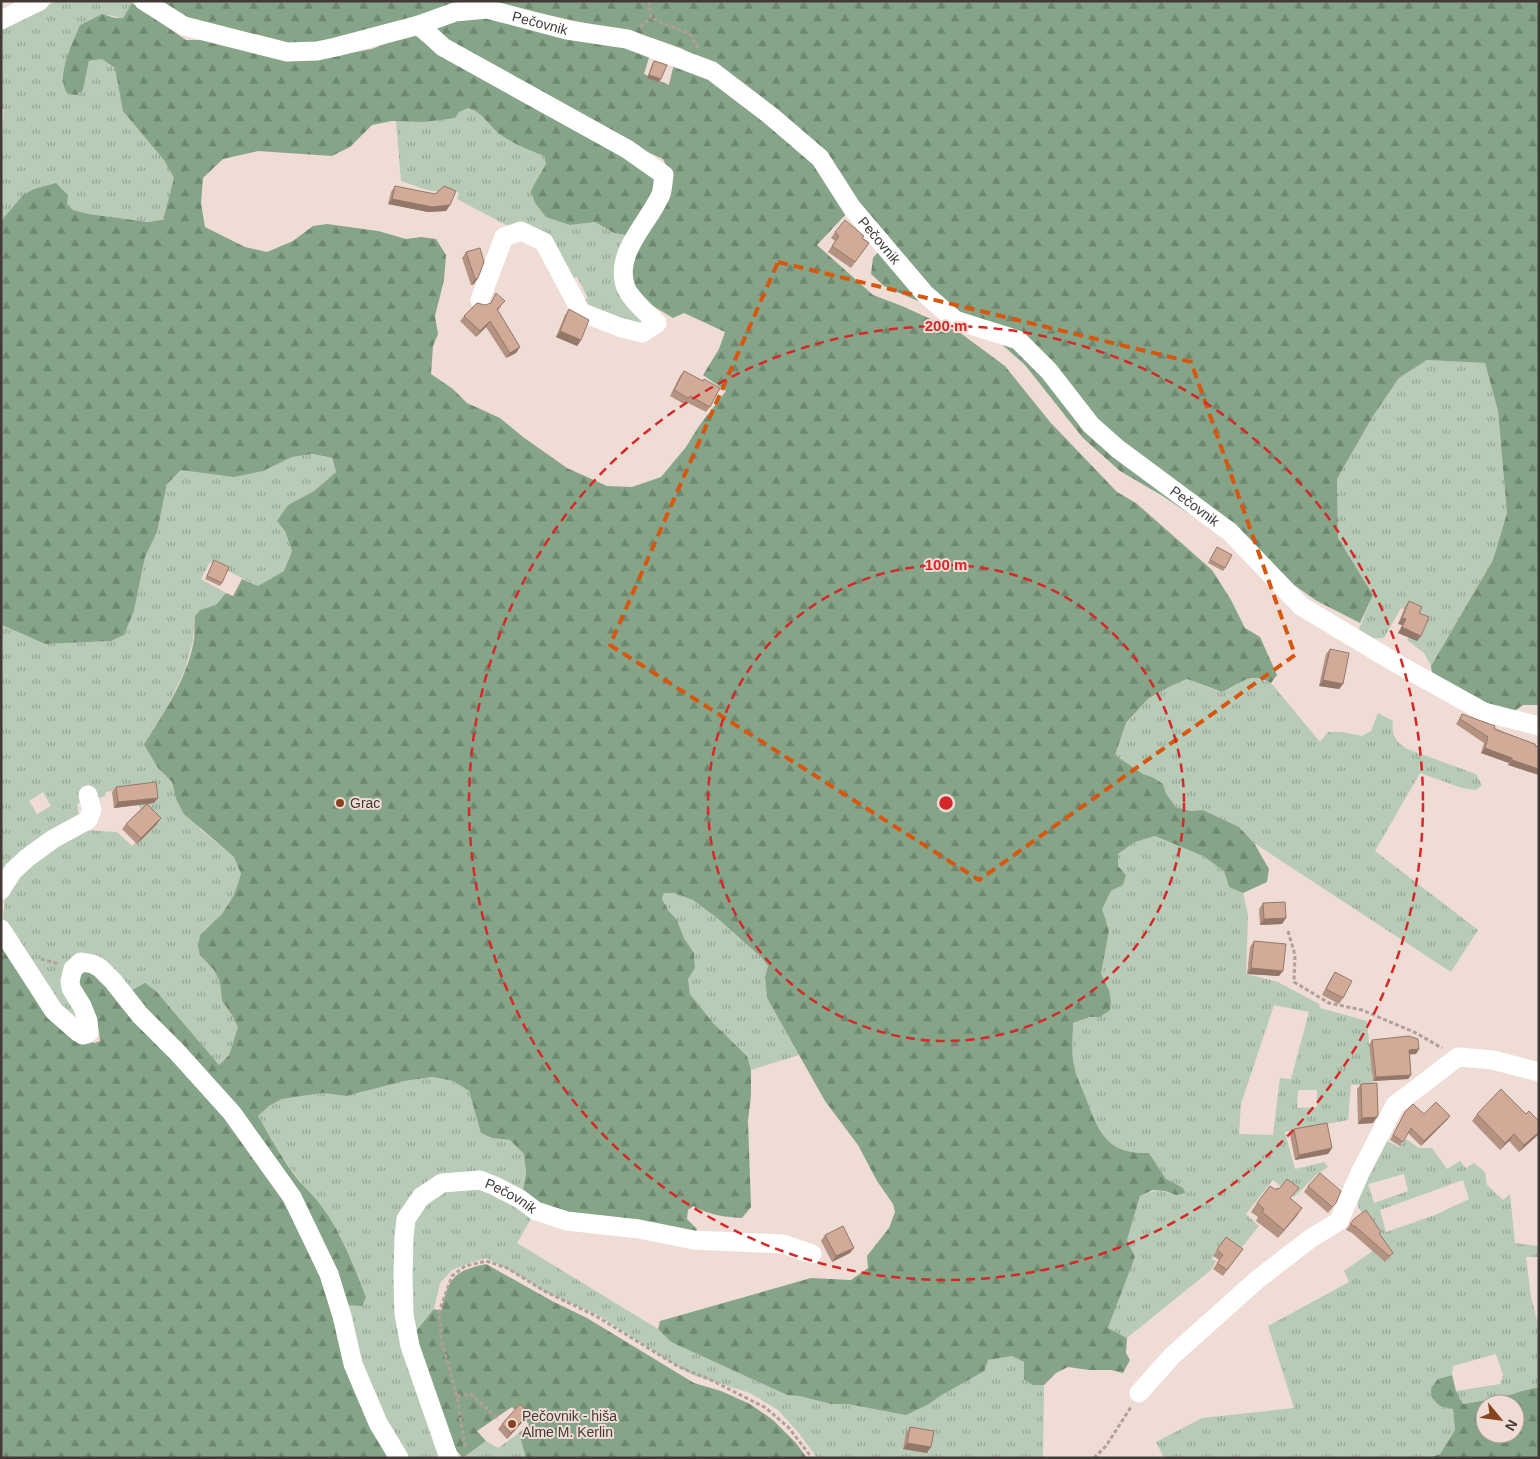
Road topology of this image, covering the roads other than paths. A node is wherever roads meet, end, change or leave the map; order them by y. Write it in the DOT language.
graph roads {
  1 [pos="40,1"];
  2 [pos="144,1"];
  3 [pos="1,20"];
  4 [pos="419,25"];
  5 [pos="480,300"];
  6 [pos="1539,726"];
  7 [pos="88,795"];
  8 [pos="1,890"];
  9 [pos="1,930"];
  10 [pos="1539,1072"];
  11 [pos="812,1254"];
  12 [pos="1139,1394"];
  13 [pos="457,1456"];
  14 [pos="399,1458"];
  1 -- 3 [label="street"];
  2 -- 4 [label="street, Pečovnik"];
  4 -- 5 [label="street"];
  4 -- 6 [label="street, Pečovnik"];
  7 -- 8 [label="street"];
  9 -- 14 [label="street"];
  10 -- 12 [label="street"];
  11 -- 13 [label="street, Pečovnik"];
}
